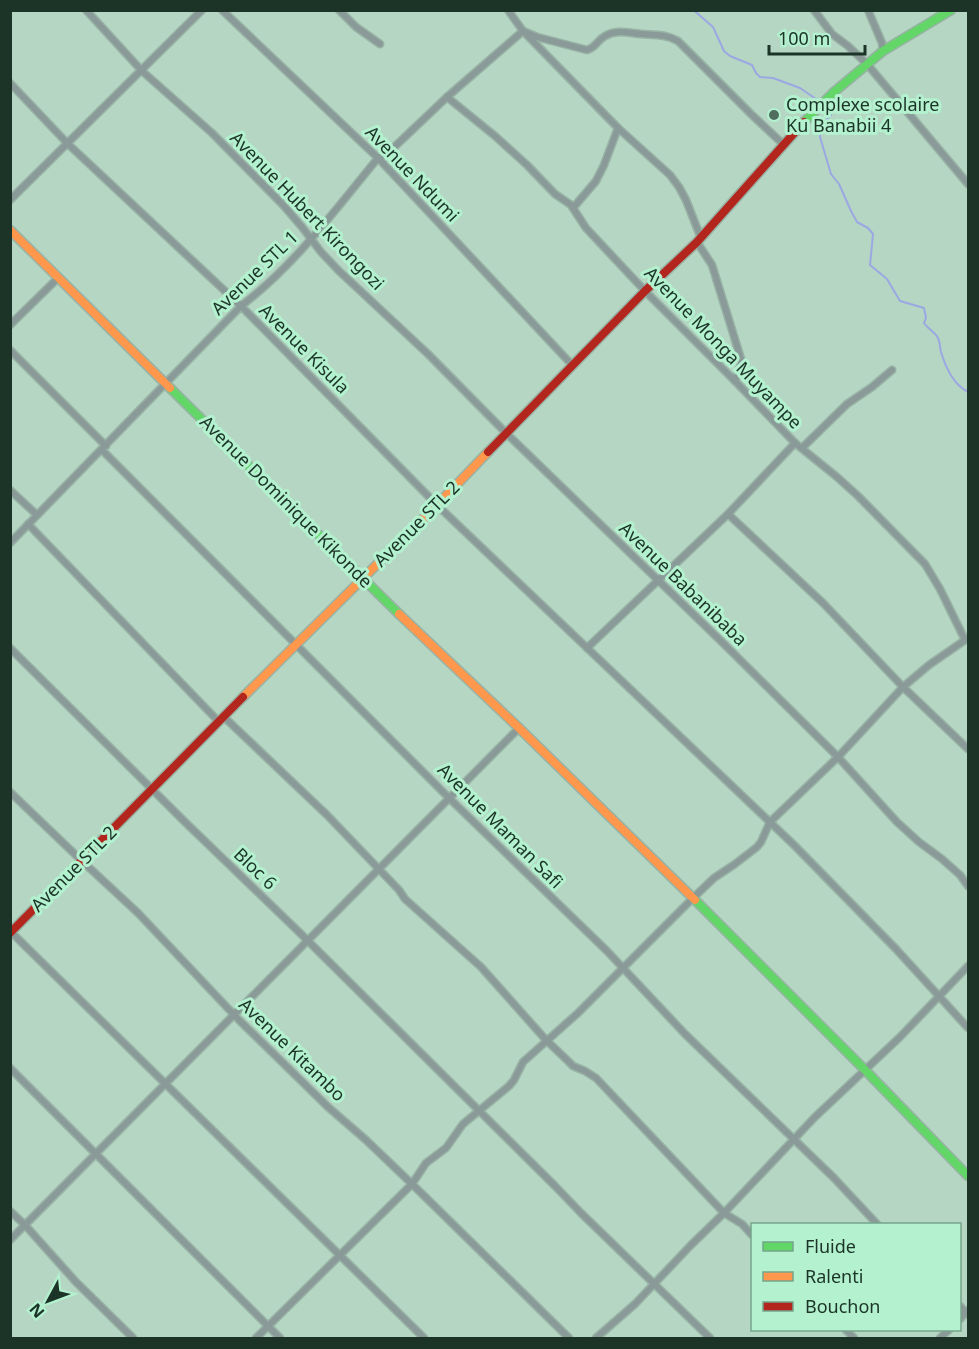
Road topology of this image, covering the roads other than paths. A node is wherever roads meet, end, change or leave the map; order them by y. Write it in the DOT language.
graph roads {
  1 [pos="86,10"];
  2 [pos="202,10"];
  3 [pos="222,10"];
  4 [pos="339,10"];
  5 [pos="508,10"];
  6 [pos="814,10"];
  7 [pos="868,10"];
  8 [pos="951,10"];
  9 [pos="523,31"];
  10 [pos="381,44"];
  11 [pos="883,51"];
  12 [pos="867,64"];
  13 [pos="142,71"];
  14 [pos="10,83"];
  15 [pos="447,97"];
  16 [pos="608,117"];
  17 [pos="618,128"];
  18 [pos="614,137"];
  19 [pos="68,144"];
  20 [pos="783,144"];
  21 [pos="378,158"];
  22 [pos="969,184"];
  23 [pos="10,200"];
  24 [pos="573,208"];
  25 [pos="10,230"];
  26 [pos="311,239"];
  27 [pos="699,240"];
  28 [pos="58,278"];
  29 [pos="645,291"];
  30 [pos="241,306"];
  31 [pos="10,325"];
  32 [pos="10,350"];
  33 [pos="573,366"];
  34 [pos="892,370"];
  35 [pos="735,381"];
  36 [pos="166,384"];
  37 [pos="506,433"];
  38 [pos="795,443"];
  39 [pos="104,448"];
  40 [pos="802,448"];
  41 [pos="10,490"];
  42 [pos="437,505"];
  43 [pos="728,514"];
  44 [pos="37,515"];
  45 [pos="28,524"];
  46 [pos="10,543"];
  47 [pos="362,578"];
  48 [pos="659,581"];
  49 [pos="967,639"];
  50 [pos="296,643"];
  51 [pos="10,648"];
  52 [pos="587,648"];
  53 [pos="903,687"];
  54 [pos="221,719"];
  55 [pos="519,728"];
  56 [pos="969,749"];
  57 [pos="838,757"];
  58 [pos="153,789"];
  59 [pos="10,792"];
  60 [pos="449,798"];
  61 [pos="770,822"];
  62 [pos="82,861"];
  63 [pos="378,869"];
  64 [pos="969,886"];
  65 [pos="693,898"];
  66 [pos="11,932"];
  67 [pos="307,942"];
  68 [pos="969,966"];
  69 [pos="623,968"];
  70 [pos="939,996"];
  71 [pos="235,1015"];
  72 [pos="969,1028"];
  73 [pos="546,1040"];
  74 [pos="10,1068"];
  75 [pos="865,1070"];
  76 [pos="166,1084"];
  77 [pos="479,1111"];
  78 [pos="794,1139"];
  79 [pos="96,1154"];
  80 [pos="969,1176"];
  81 [pos="412,1184"];
  82 [pos="10,1211"];
  83 [pos="724,1213"];
  84 [pos="876,1223"];
  85 [pos="25,1225"];
  86 [pos="751,1233"];
  87 [pos="10,1240"];
  88 [pos="339,1256"];
  89 [pos="654,1284"];
  90 [pos="268,1326"];
  91 [pos="133,1338"];
  92 [pos="256,1338"];
  93 [pos="280,1338"];
  94 [pos="424,1338"];
  95 [pos="569,1338"];
  96 [pos="596,1338"];
  97 [pos="710,1338"];
  1 -- 13 [label="street, Avenue Hubert Kirongozi"];
  2 -- 13 [label="street"];
  3 -- 21 [label="street, Avenue Ndumi"];
  4 -- 10 [label="street"];
  5 -- 9 [label="street"];
  6 -- 12 [label="street"];
  7 -- 11 [label="street"];
  8 -- 11 [label="street"];
  9 -- 15 [label="street, Avenue STL 1"];
  9 -- 16 [label="street"];
  9 -- 20 [label="street"];
  11 -- 12 [label="street"];
  12 -- 20 [label="street, Avenue STL 2"];
  12 -- 22 [label="street"];
  13 -- 19 [label="street"];
  13 -- 26 [label="street, Avenue Hubert Kirongozi"];
  14 -- 19 [label="street, Avenue Kisula"];
  15 -- 21 [label="street, Avenue STL 1"];
  15 -- 24 [label="street, Avenue Monga Muyampe"];
  16 -- 17 [label="street"];
  16 -- 18 [label="street"];
  17 -- 18 [label="street"];
  17 -- 27 [label="street"];
  18 -- 24 [label="street"];
  19 -- 23 [label="street"];
  19 -- 30 [label="street, Avenue Kisula"];
  20 -- 27 [label="street, Avenue STL 2"];
  21 -- 26 [label="street, Avenue STL 1"];
  21 -- 33 [label="street, Avenue Ndumi"];
  24 -- 29 [label="street, Avenue Monga Muyampe"];
  25 -- 28 [label="street, Avenue Dominique Kikonde"];
  26 -- 30 [label="street, Avenue STL 1"];
  26 -- 37 [label="street, Avenue Hubert Kirongozi"];
  27 -- 29 [label="street, Avenue STL 2"];
  27 -- 35 [label="street"];
  28 -- 31 [label="street"];
  28 -- 36 [label="street, Avenue Dominique Kikonde"];
  29 -- 33 [label="street, Avenue STL 2"];
  29 -- 35 [label="street, Avenue Monga Muyampe"];
  30 -- 36 [label="street, Avenue STL 1"];
  30 -- 42 [label="street, Avenue Kisula"];
  32 -- 39 [label="street, Avenue Maman Safi"];
  33 -- 37 [label="street, Avenue STL 2"];
  34 -- 40 [label="street"];
  35 -- 38 [label="street, Avenue Monga Muyampe"];
  36 -- 39 [label="street, Avenue STL 1"];
  36 -- 47 [label="street, Avenue Dominique Kikonde"];
  37 -- 42 [label="street, Avenue STL 2"];
  37 -- 48 [label="street, Avenue Babanibaba"];
  38 -- 40 [label="street"];
  38 -- 43 [label="street, Avenue Monga Muyampe"];
  39 -- 44 [label="street, Avenue STL 1"];
  39 -- 50 [label="street, Avenue Maman Safi"];
  40 -- 49 [label="street"];
  41 -- 44 [label="street"];
  42 -- 47 [label="street, Avenue STL 2"];
  42 -- 52 [label="street, Avenue Kisula"];
  43 -- 48 [label="street, Avenue Monga Muyampe"];
  43 -- 53 [label="street"];
  44 -- 45 [label="street, Avenue STL 1"];
  45 -- 46 [label="street, Avenue STL 1"];
  45 -- 54 [label="street"];
  47 -- 50 [label="street, Avenue STL 2"];
  47 -- 55 [label="street, Avenue Dominique Kikonde"];
  48 -- 52 [label="street, Avenue Monga Muyampe"];
  48 -- 57 [label="street, Avenue Babanibaba"];
  49 -- 53 [label="street"];
  50 -- 54 [label="street, Avenue STL 2"];
  50 -- 60 [label="street, Avenue Maman Safi"];
  51 -- 58 [label="street, Bloc 6"];
  52 -- 61 [label="street, Avenue Kisula"];
  53 -- 56 [label="street"];
  53 -- 57 [label="street"];
  54 -- 58 [label="street, Avenue STL 2"];
  54 -- 63 [label="street"];
  55 -- 60 [label="street"];
  55 -- 65 [label="street, Avenue Dominique Kikonde"];
  57 -- 61 [label="street"];
  57 -- 64 [label="street, Avenue Babanibaba"];
  58 -- 62 [label="street, Avenue STL 2"];
  58 -- 67 [label="street, Bloc 6"];
  59 -- 62 [label="street, Avenue Kitambo"];
  60 -- 63 [label="street"];
  60 -- 69 [label="street, Avenue Maman Safi"];
  61 -- 65 [label="street"];
  61 -- 70 [label="street, Avenue Kisula"];
  62 -- 66 [label="street, Avenue STL 2"];
  62 -- 71 [label="street, Avenue Kitambo"];
  63 -- 67 [label="street"];
  63 -- 73 [label="street"];
  65 -- 69 [label="street"];
  65 -- 75 [label="street, Avenue Dominique Kikonde"];
  66 -- 76 [label="street"];
  67 -- 71 [label="street"];
  67 -- 77 [label="street, Bloc 6"];
  68 -- 70 [label="street"];
  69 -- 73 [label="street"];
  69 -- 78 [label="street, Avenue Maman Safi"];
  70 -- 72 [label="street, Avenue Kisula"];
  70 -- 75 [label="street"];
  71 -- 76 [label="street"];
  71 -- 81 [label="street, Avenue Kitambo"];
  73 -- 77 [label="street"];
  73 -- 83 [label="street"];
  74 -- 79 [label="street"];
  75 -- 78 [label="street"];
  75 -- 80 [label="street, Avenue Dominique Kikonde"];
  76 -- 79 [label="street"];
  76 -- 88 [label="street"];
  77 -- 81 [label="street"];
  77 -- 89 [label="street, Bloc 6"];
  78 -- 83 [label="street"];
  78 -- 84 [label="street, Avenue Maman Safi"];
  79 -- 85 [label="street"];
  79 -- 90 [label="street"];
  81 -- 88 [label="street"];
  81 -- 95 [label="street, Avenue Kitambo"];
  82 -- 85 [label="street"];
  83 -- 86 [label="street"];
  83 -- 89 [label="street"];
  85 -- 87 [label="street"];
  85 -- 91 [label="street"];
  88 -- 90 [label="street"];
  88 -- 94 [label="street"];
  89 -- 96 [label="street"];
  89 -- 97 [label="street, Bloc 6"];
  90 -- 92 [label="street"];
  90 -- 93 [label="street"];
}
